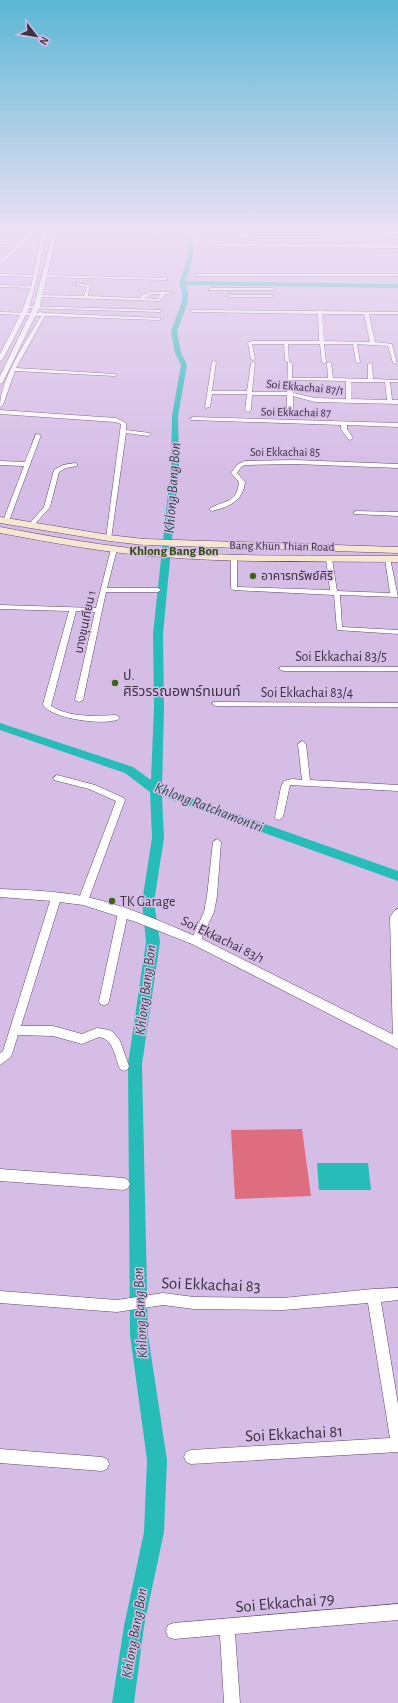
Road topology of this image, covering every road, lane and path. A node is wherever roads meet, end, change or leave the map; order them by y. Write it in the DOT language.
graph roads {
  1 [pos="33,311"];
  2 [pos="35,311"];
  3 [pos="36,311"];
  4 [pos="320,311"];
  5 [pos="342,311"];
  6 [pos="366,312"];
  7 [pos="0,313"];
  8 [pos="398,313"];
  9 [pos="24,314"];
  10 [pos="44,314"];
  11 [pos="159,319"];
  12 [pos="286,342"];
  13 [pos="321,343"];
  14 [pos="355,343"];
  15 [pos="373,343"];
  16 [pos="3,349"];
  17 [pos="0,359"];
  18 [pos="214,362"];
  19 [pos="324,362"];
  20 [pos="358,362"];
  21 [pos="330,363"];
  22 [pos="395,363"];
  23 [pos="370,364"];
  24 [pos="3,368"];
  25 [pos="14,369"];
  26 [pos="115,374"];
  27 [pos="291,379"];
  28 [pos="331,380"];
  29 [pos="348,380"];
  30 [pos="371,380"];
  31 [pos="388,381"];
  32 [pos="398,381"];
  33 [pos="0,382"];
  34 [pos="210,392"];
  35 [pos="250,393"];
  36 [pos="289,397"];
  37 [pos="349,401"];
  38 [pos="390,402"];
  39 [pos="398,402"];
  40 [pos="0,405"];
  41 [pos="207,407"];
  42 [pos="248,410"];
  43 [pos="0,412"];
  44 [pos="290,412"];
  45 [pos="193,419"];
  46 [pos="344,423"];
  47 [pos="398,425"];
  48 [pos="123,431"];
  49 [pos="148,434"];
  50 [pos="38,435"];
  51 [pos="350,438"];
  52 [pos="0,463"];
  53 [pos="28,464"];
  54 [pos="76,465"];
  55 [pos="398,466"];
  56 [pos="212,509"];
  57 [pos="356,513"];
  58 [pos="398,514"];
  59 [pos="3,521"];
  60 [pos="32,524"];
  61 [pos="0,530"];
  62 [pos="109,538"];
  63 [pos="114,549"];
  64 [pos="398,550"];
  65 [pos="234,557"];
  66 [pos="329,559"];
  67 [pos="393,559"];
  68 [pos="103,590"];
  69 [pos="158,590"];
  70 [pos="336,593"];
  71 [pos="396,595"];
  72 [pos="0,607"];
  73 [pos="72,610"];
  74 [pos="99,610"];
  75 [pos="398,632"];
  76 [pos="283,669"];
  77 [pos="398,669"];
  78 [pos="79,700"];
  79 [pos="216,704"];
  80 [pos="398,705"];
  81 [pos="116,718"];
  82 [pos="302,744"];
  83 [pos="57,778"];
  84 [pos="306,782"];
  85 [pos="398,788"];
  86 [pos="279,817"];
  87 [pos="217,842"];
  88 [pos="0,892"];
  89 [pos="56,898"];
  90 [pos="83,901"];
  91 [pos="123,913"];
  92 [pos="398,913"];
  93 [pos="196,941"];
  94 [pos="104,1001"];
  95 [pos="15,1030"];
  96 [pos="398,1042"];
  97 [pos="0,1060"];
  98 [pos="124,1066"];
  99 [pos="0,1174"];
  100 [pos="124,1184"];
  101 [pos="398,1294"];
  102 [pos="374,1295"];
  103 [pos="0,1297"];
  104 [pos="398,1445"];
  105 [pos="0,1456"];
  106 [pos="191,1457"];
  107 [pos="102,1464"];
  108 [pos="398,1612"];
  109 [pos="227,1626"];
  110 [pos="174,1631"];
  111 [pos="232,1703"];
  1 -- 9 [label="street"];
  2 -- 24 [label="street"];
  3 -- 10 [label="street"];
  4 -- 13 [label="street"];
  5 -- 6 [label="street"];
  6 -- 8 [label="street"];
  6 -- 15 [label="street"];
  7 -- 9 [label="street"];
  9 -- 16 [label="street"];
  10 -- 11 [label="street"];
  10 -- 25 [label="street"];
  12 -- 13 [label="street"];
  12 -- 27 [label="street"];
  12 -- 35 [label="street"];
  13 -- 14 [label="street"];
  13 -- 19 [label="street"];
  14 -- 15 [label="street"];
  14 -- 20 [label="street"];
  15 -- 22 [label="street"];
  16 -- 17 [label="street"];
  18 -- 34 [label="street"];
  21 -- 28 [label="street"];
  23 -- 30 [label="street"];
  24 -- 33 [label="street"];
  25 -- 26 [label="street"];
  25 -- 40 [label="street"];
  27 -- 28 [label="street"];
  27 -- 36 [label="street"];
  28 -- 29 [label="street"];
  29 -- 30 [label="street"];
  29 -- 37 [label="street"];
  30 -- 31 [label="street"];
  31 -- 32 [label="street"];
  31 -- 38 [label="street"];
  34 -- 35 [label="street, Soi Ekkachai 87/1"];
  34 -- 41 [label="street"];
  35 -- 36 [label="street, Soi Ekkachai 87/1"];
  35 -- 42 [label="street"];
  36 -- 37 [label="street, Soi Ekkachai 87/1"];
  36 -- 44 [label="street"];
  37 -- 38 [label="street, Soi Ekkachai 87/1"];
  38 -- 39 [label="street, Soi Ekkachai 87/1"];
  43 -- 48 [label="street"];
  45 -- 46 [label="street, Soi Ekkachai 87"];
  46 -- 47 [label="street, Soi Ekkachai 87"];
  46 -- 51 [label="street"];
  48 -- 49 [label="street"];
  48 -- 62 [label="street"];
  50 -- 53 [label="street"];
  52 -- 53 [label="street"];
  53 -- 59 [label="street"];
  54 -- 60 [label="street"];
  55 -- 56 [label="street, Soi Ekkachai 85"];
  57 -- 58 [label="street"];
  59 -- 60 [label="main road, Bang Khun Thian Road"];
  60 -- 62 [label="main road, Bang Khun Thian Road"];
  61 -- 63 [label="main road, Bang Khun Thian Road"];
  62 -- 64 [label="main road, Bang Khun Thian Road"];
  63 -- 65 [label="main road, Bang Khun Thian Road"];
  63 -- 68 [label="street, บางขุนเทียน 1"];
  65 -- 66 [label="main road, Bang Khun Thian Road"];
  65 -- 70 [label="street"];
  66 -- 67 [label="main road, Bang Khun Thian Road"];
  66 -- 70 [label="street"];
  67 -- 71 [label="street"];
  68 -- 69 [label="street"];
  68 -- 74 [label="street, บางขุนเทียน 1"];
  70 -- 71 [label="street"];
  70 -- 75 [label="street"];
  72 -- 73 [label="street"];
  73 -- 74 [label="street"];
  73 -- 81 [label="street"];
  74 -- 78 [label="street, บางขุนเทียน 1"];
  76 -- 77 [label="street, Soi Ekkachai 83/5"];
  79 -- 80 [label="street, Soi Ekkachai 83/4"];
  82 -- 84 [label="street"];
  83 -- 90 [label="street"];
  84 -- 85 [label="street"];
  84 -- 86 [label="street"];
  87 -- 93 [label="street"];
  88 -- 89 [label="street, Soi Ekkachai 83/1"];
  89 -- 90 [label="street, Soi Ekkachai 83/1"];
  89 -- 95 [label="street"];
  90 -- 91 [label="street, Soi Ekkachai 83/1"];
  91 -- 93 [label="street, Soi Ekkachai 83/1"];
  91 -- 94 [label="street"];
  92 -- 96 [label="street"];
  93 -- 96 [label="street, Soi Ekkachai 83/1"];
  95 -- 97 [label="street"];
  95 -- 98 [label="street"];
  99 -- 100 [label="street"];
  101 -- 102 [label="street, Soi Ekkachai 83"];
  102 -- 103 [label="street, Soi Ekkachai 83"];
  102 -- 104 [label="street"];
  104 -- 106 [label="street, Soi Ekkachai 81"];
  105 -- 107 [label="street"];
  108 -- 109 [label="street, Soi Ekkachai 79"];
  109 -- 110 [label="street, Soi Ekkachai 79"];
  109 -- 111 [label="street"];
}
